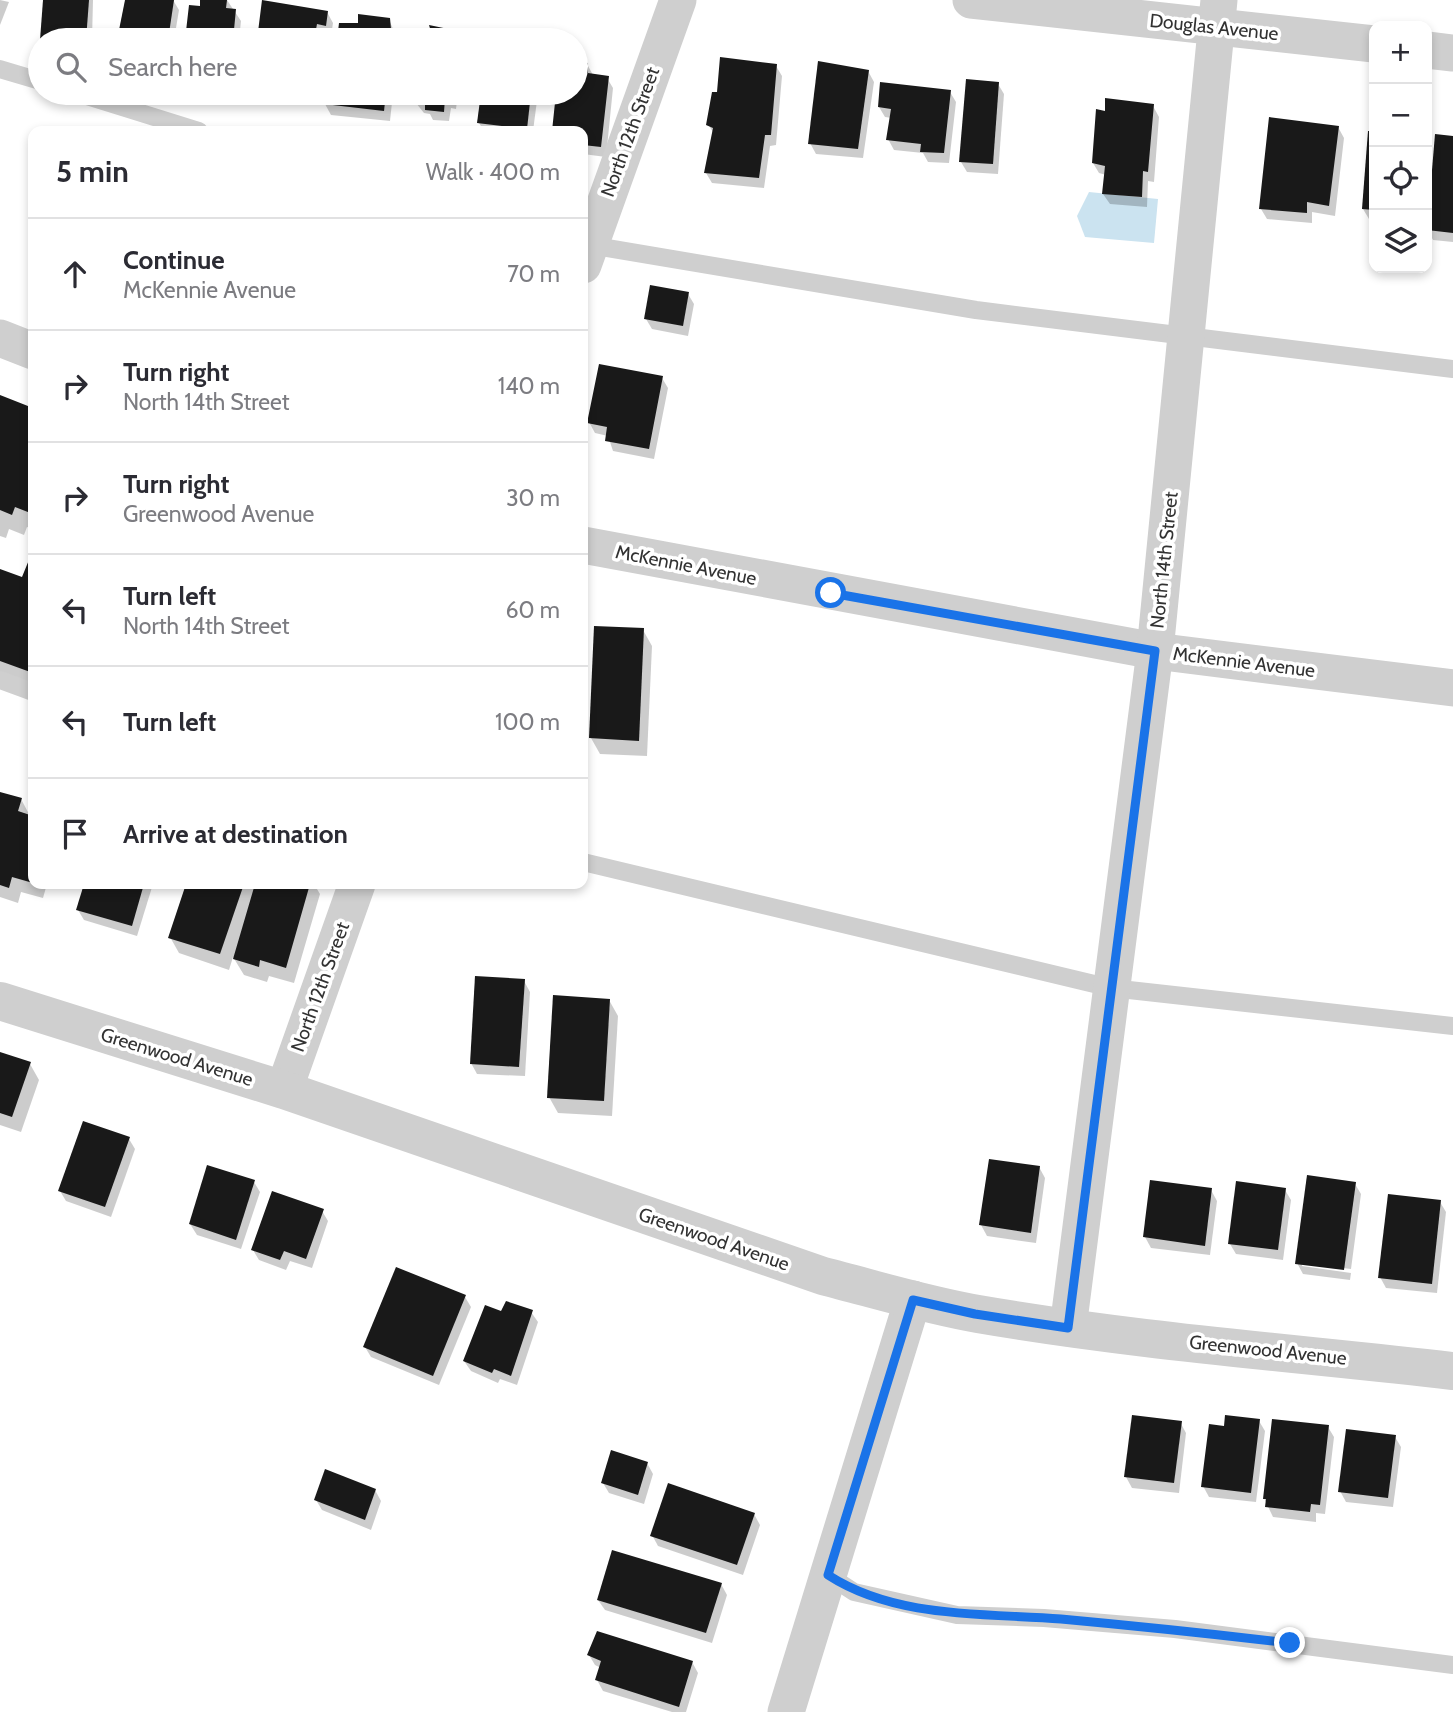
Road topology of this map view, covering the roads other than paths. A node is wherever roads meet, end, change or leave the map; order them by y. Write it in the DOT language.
graph roads {
  1 [pos="678,0"];
  2 [pos="971,0"];
  3 [pos="1218,14"];
  4 [pos="1369,43"];
  5 [pos="1432,51"];
  6 [pos="1453,53"];
  7 [pos="0,69"];
  8 [pos="28,77"];
  9 [pos="116,105"];
  10 [pos="183,126"];
  11 [pos="588,246"];
  12 [pos="588,254"];
  13 [pos="1186,335"];
  14 [pos="0,338"];
  15 [pos="28,349"];
  16 [pos="1453,369"];
  17 [pos="588,546"];
  18 [pos="1155,651"];
  19 [pos="0,680"];
  20 [pos="1453,688"];
  21 [pos="28,690"];
  22 [pos="588,863"];
  23 [pos="355,889"];
  24 [pos="1111,988"];
  25 [pos="0,1001"];
  26 [pos="1453,1026"];
  27 [pos="284,1090"];
  28 [pos="913,1300"];
  29 [pos="1068,1328"];
  30 [pos="1453,1371"];
  31 [pos="828,1575"];
  32 [pos="1453,1664"];
  33 [pos="786,1712"];
  1 -- 11 [label="street, North 12th Street"];
  2 -- 3 [label="street, Douglas Avenue"];
  3 -- 4 [label="street, Douglas Avenue"];
  3 -- 13 [label="street, North 14th Street"];
  5 -- 6 [label="street"];
  7 -- 8 [label="lane"];
  9 -- 10 [label="lane"];
  12 -- 13 [label="lane"];
  13 -- 16 [label="lane"];
  13 -- 18 [label="street, North 14th Street"];
  14 -- 15 [label="street"];
  17 -- 18 [label="street, McKennie Avenue"];
  18 -- 20 [label="street, McKennie Avenue"];
  18 -- 24 [label="street, North 14th Street"];
  19 -- 21 [label="lane"];
  22 -- 24 [label="lane"];
  23 -- 27 [label="street, North 12th Street"];
  24 -- 26 [label="lane"];
  24 -- 29 [label="street, North 14th Street"];
  25 -- 27 [label="street, Greenwood Avenue"];
  27 -- 28 [label="street, Greenwood Avenue"];
  28 -- 29 [label="street, Greenwood Avenue"];
  28 -- 31 [label="street"];
  29 -- 30 [label="street, Greenwood Avenue"];
  31 -- 32 [label="lane"];
  31 -- 33 [label="street"];
}
